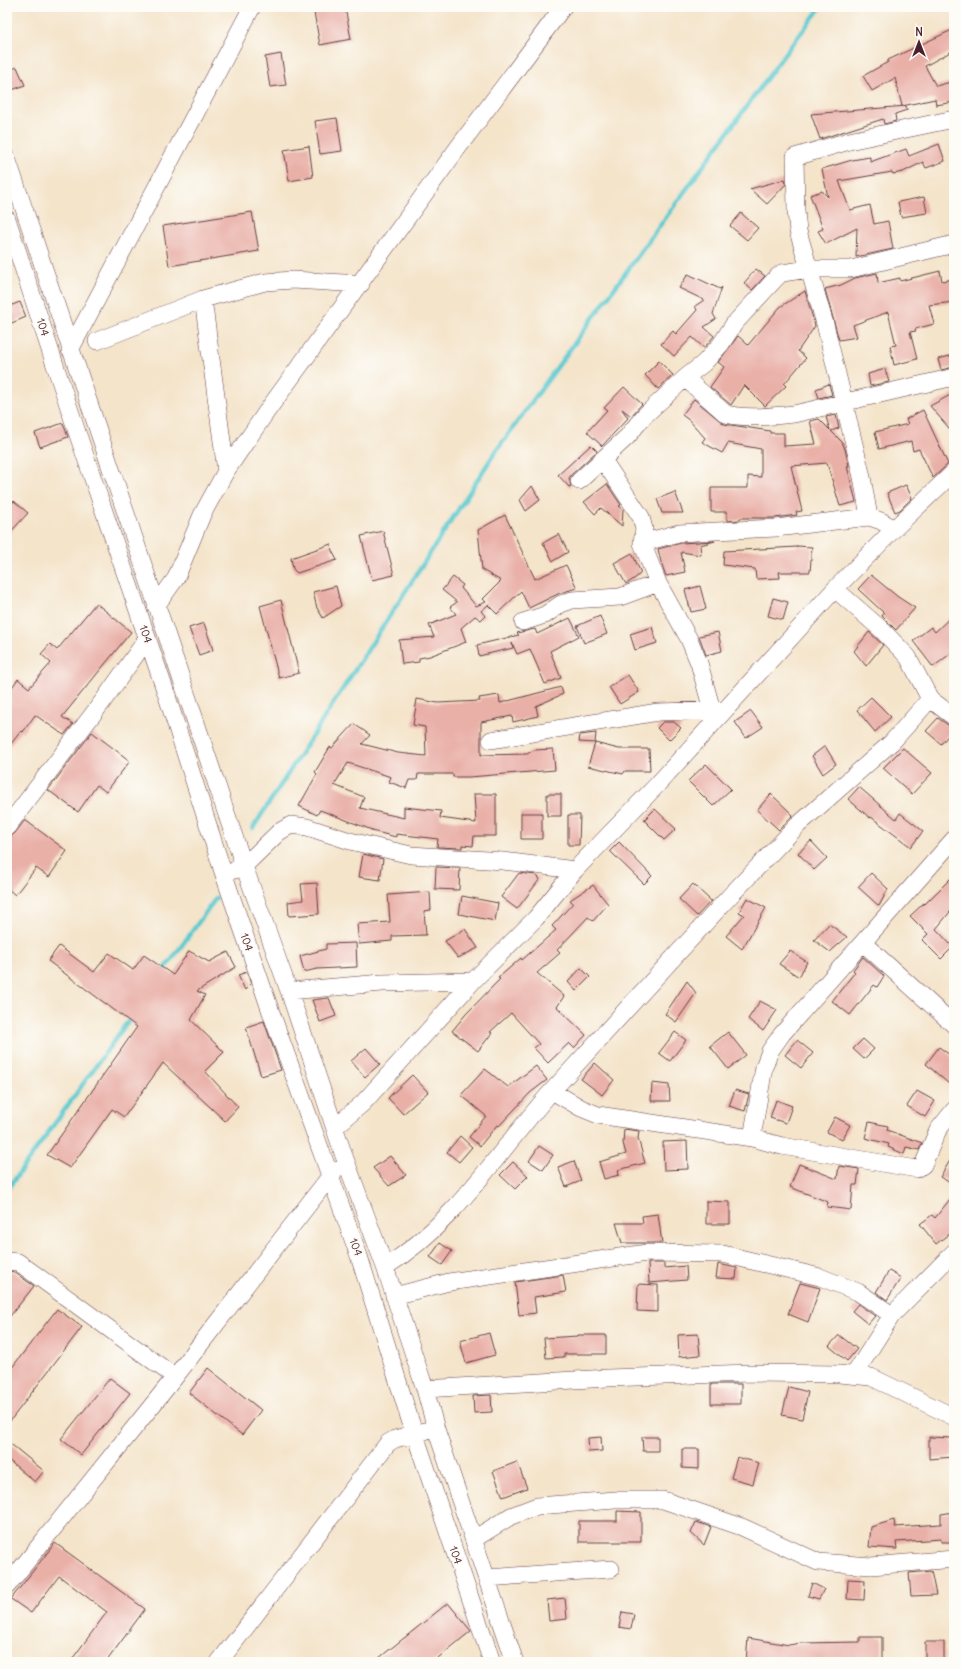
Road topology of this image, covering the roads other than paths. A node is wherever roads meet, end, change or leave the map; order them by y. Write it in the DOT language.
graph roads {
  1 [pos="252,7"];
  2 [pos="563,7"];
  3 [pos="954,119"];
  4 [pos="7,158"];
  5 [pos="8,225"];
  6 [pos="954,244"];
  7 [pos="809,269"];
  8 [pos="361,284"];
  9 [pos="203,299"];
  10 [pos="97,341"];
  11 [pos="70,350"];
  12 [pos="685,378"];
  13 [pos="954,378"];
  14 [pos="843,402"];
  15 [pos="97,425"];
  16 [pos="77,432"];
  17 [pos="603,460"];
  18 [pos="226,471"];
  19 [pos="954,472"];
  20 [pos="579,481"];
  21 [pos="870,517"];
  22 [pos="894,529"];
  23 [pos="642,543"];
  24 [pos="658,583"];
  25 [pos="835,589"];
  26 [pos="156,606"];
  27 [pos="524,622"];
  28 [pos="147,639"];
  29 [pos="930,699"];
  30 [pos="718,710"];
  31 [pos="954,716"];
  32 [pos="491,740"];
  33 [pos="7,827"];
  34 [pos="954,839"];
  35 [pos="244,866"];
  36 [pos="575,870"];
  37 [pos="224,874"];
  38 [pos="863,943"];
  39 [pos="473,981"];
  40 [pos="289,991"];
  41 [pos="954,1025"];
  42 [pos="552,1091"];
  43 [pos="954,1110"];
  44 [pos="335,1127"];
  45 [pos="752,1138"];
  46 [pos="344,1156"];
  47 [pos="330,1178"];
  48 [pos="954,1252"];
  49 [pos="7,1261"];
  50 [pos="384,1267"];
  51 [pos="394,1296"];
  52 [pos="892,1315"];
  53 [pos="854,1375"];
  54 [pos="176,1377"];
  55 [pos="425,1389"];
  56 [pos="954,1417"];
  57 [pos="436,1429"];
  58 [pos="415,1433"];
  59 [pos="474,1539"];
  60 [pos="954,1559"];
  61 [pos="611,1569"];
  62 [pos="487,1578"];
  63 [pos="7,1586"];
  64 [pos="219,1662"];
  65 [pos="492,1662"];
  66 [pos="515,1662"];
  1 -- 11 [label="street"];
  2 -- 8 [label="street"];
  3 -- 7 [label="street"];
  4 -- 11 [label="street"];
  5 -- 16 [label="street, 104"];
  6 -- 7 [label="street"];
  7 -- 12 [label="street"];
  7 -- 14 [label="street"];
  8 -- 9 [label="street"];
  8 -- 18 [label="street"];
  9 -- 10 [label="street"];
  9 -- 18 [label="street"];
  11 -- 15 [label="street"];
  12 -- 14 [label="street"];
  12 -- 17 [label="street"];
  13 -- 14 [label="street"];
  14 -- 21 [label="street"];
  15 -- 16 [label="street"];
  15 -- 26 [label="street"];
  16 -- 28 [label="street, 104"];
  17 -- 20 [label="street"];
  17 -- 23 [label="street"];
  18 -- 26 [label="street"];
  19 -- 22 [label="street"];
  21 -- 22 [label="street"];
  21 -- 23 [label="street"];
  22 -- 25 [label="street"];
  23 -- 24 [label="street"];
  24 -- 27 [label="street"];
  24 -- 30 [label="street"];
  25 -- 29 [label="street"];
  25 -- 30 [label="street"];
  26 -- 35 [label="street"];
  28 -- 33 [label="street"];
  28 -- 37 [label="street, 104"];
  29 -- 31 [label="street"];
  29 -- 42 [label="street"];
  30 -- 32 [label="street"];
  30 -- 36 [label="street"];
  34 -- 38 [label="street"];
  35 -- 36 [label="street"];
  35 -- 37 [label="street"];
  35 -- 40 [label="street"];
  36 -- 39 [label="street"];
  37 -- 47 [label="street, 104"];
  38 -- 41 [label="street"];
  38 -- 45 [label="street"];
  39 -- 40 [label="street"];
  39 -- 44 [label="street"];
  40 -- 44 [label="street"];
  42 -- 45 [label="street"];
  42 -- 50 [label="street"];
  43 -- 45 [label="street"];
  44 -- 46 [label="street"];
  46 -- 47 [label="street"];
  46 -- 50 [label="street"];
  47 -- 54 [label="street"];
  47 -- 58 [label="street, 104"];
  48 -- 52 [label="street"];
  49 -- 54 [label="street"];
  50 -- 51 [label="street"];
  51 -- 52 [label="street"];
  51 -- 55 [label="street"];
  52 -- 53 [label="street"];
  53 -- 55 [label="street"];
  53 -- 56 [label="street"];
  54 -- 63 [label="street"];
  55 -- 57 [label="street"];
  57 -- 58 [label="street"];
  57 -- 59 [label="street"];
  58 -- 64 [label="street"];
  58 -- 65 [label="street, 104"];
  59 -- 60 [label="street"];
  59 -- 62 [label="street"];
  61 -- 62 [label="street"];
  62 -- 66 [label="street"];
}
